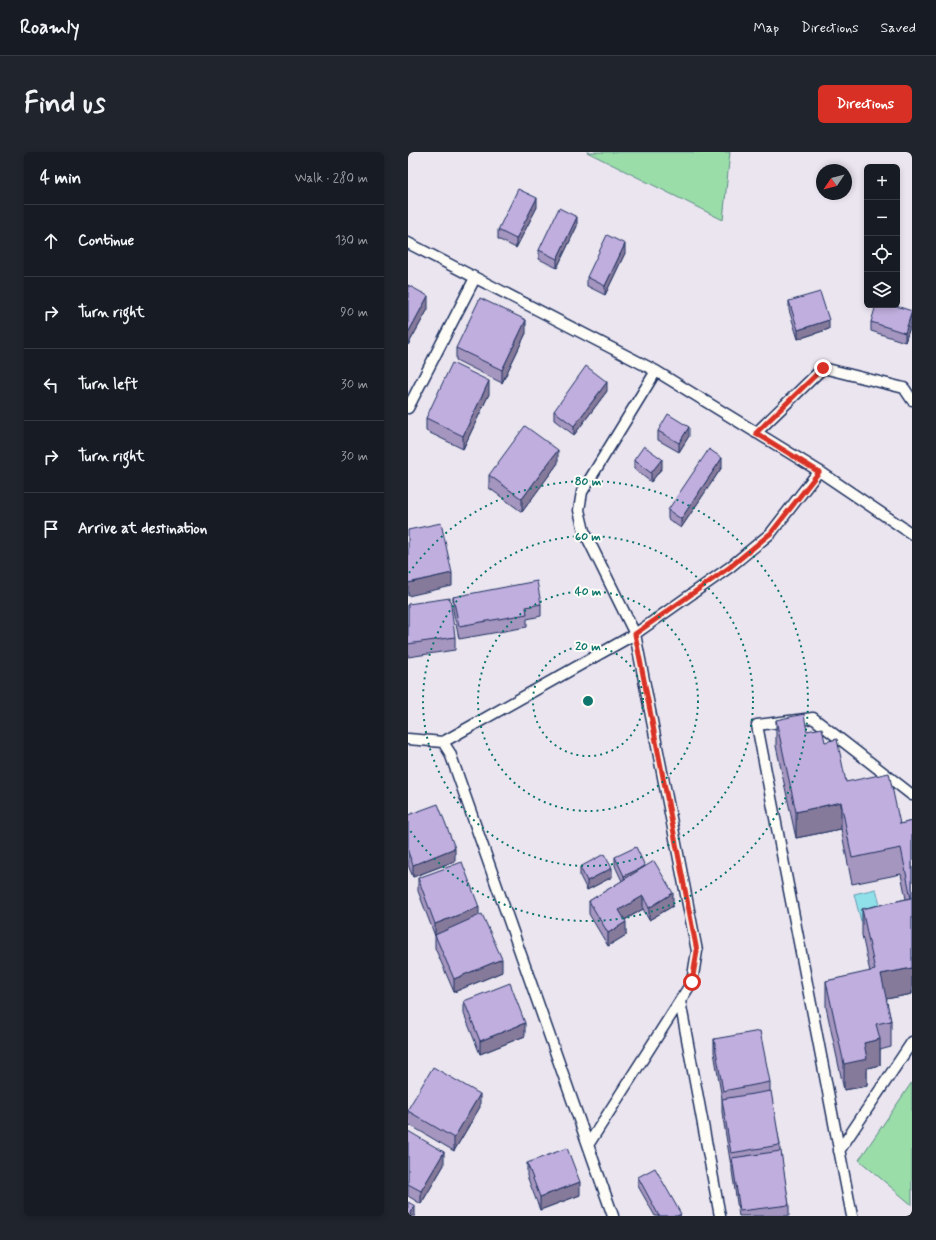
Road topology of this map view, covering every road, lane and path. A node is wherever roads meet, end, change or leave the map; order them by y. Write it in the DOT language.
graph roads {
  1 [pos="408,243"];
  2 [pos="475,278"];
  3 [pos="656,371"];
  4 [pos="912,400"];
  5 [pos="408,408"];
  6 [pos="756,433"];
  7 [pos="819,472"];
  8 [pos="912,534"];
  9 [pos="635,634"];
  10 [pos="408,739"];
  11 [pos="443,742"];
  12 [pos="912,795"];
  13 [pos="680,1001"];
  14 [pos="912,1042"];
  15 [pos="588,1145"];
  16 [pos="839,1151"];
  17 [pos="613,1216"];
  18 [pos="720,1216"];
  19 [pos="852,1216"];
  1 -- 2 [label="lane"];
  2 -- 3 [label="lane"];
  2 -- 5 [label="lane"];
  3 -- 6 [label="lane"];
  3 -- 9 [label="lane"];
  4 -- 6 [label="lane"];
  6 -- 7 [label="lane"];
  7 -- 8 [label="lane"];
  7 -- 9 [label="lane"];
  9 -- 11 [label="lane"];
  9 -- 13 [label="lane"];
  10 -- 11 [label="lane"];
  11 -- 15 [label="lane"];
  12 -- 16 [label="lane"];
  13 -- 15 [label="lane"];
  13 -- 18 [label="lane"];
  14 -- 16 [label="lane"];
  15 -- 17 [label="lane"];
  16 -- 19 [label="lane"];
}
